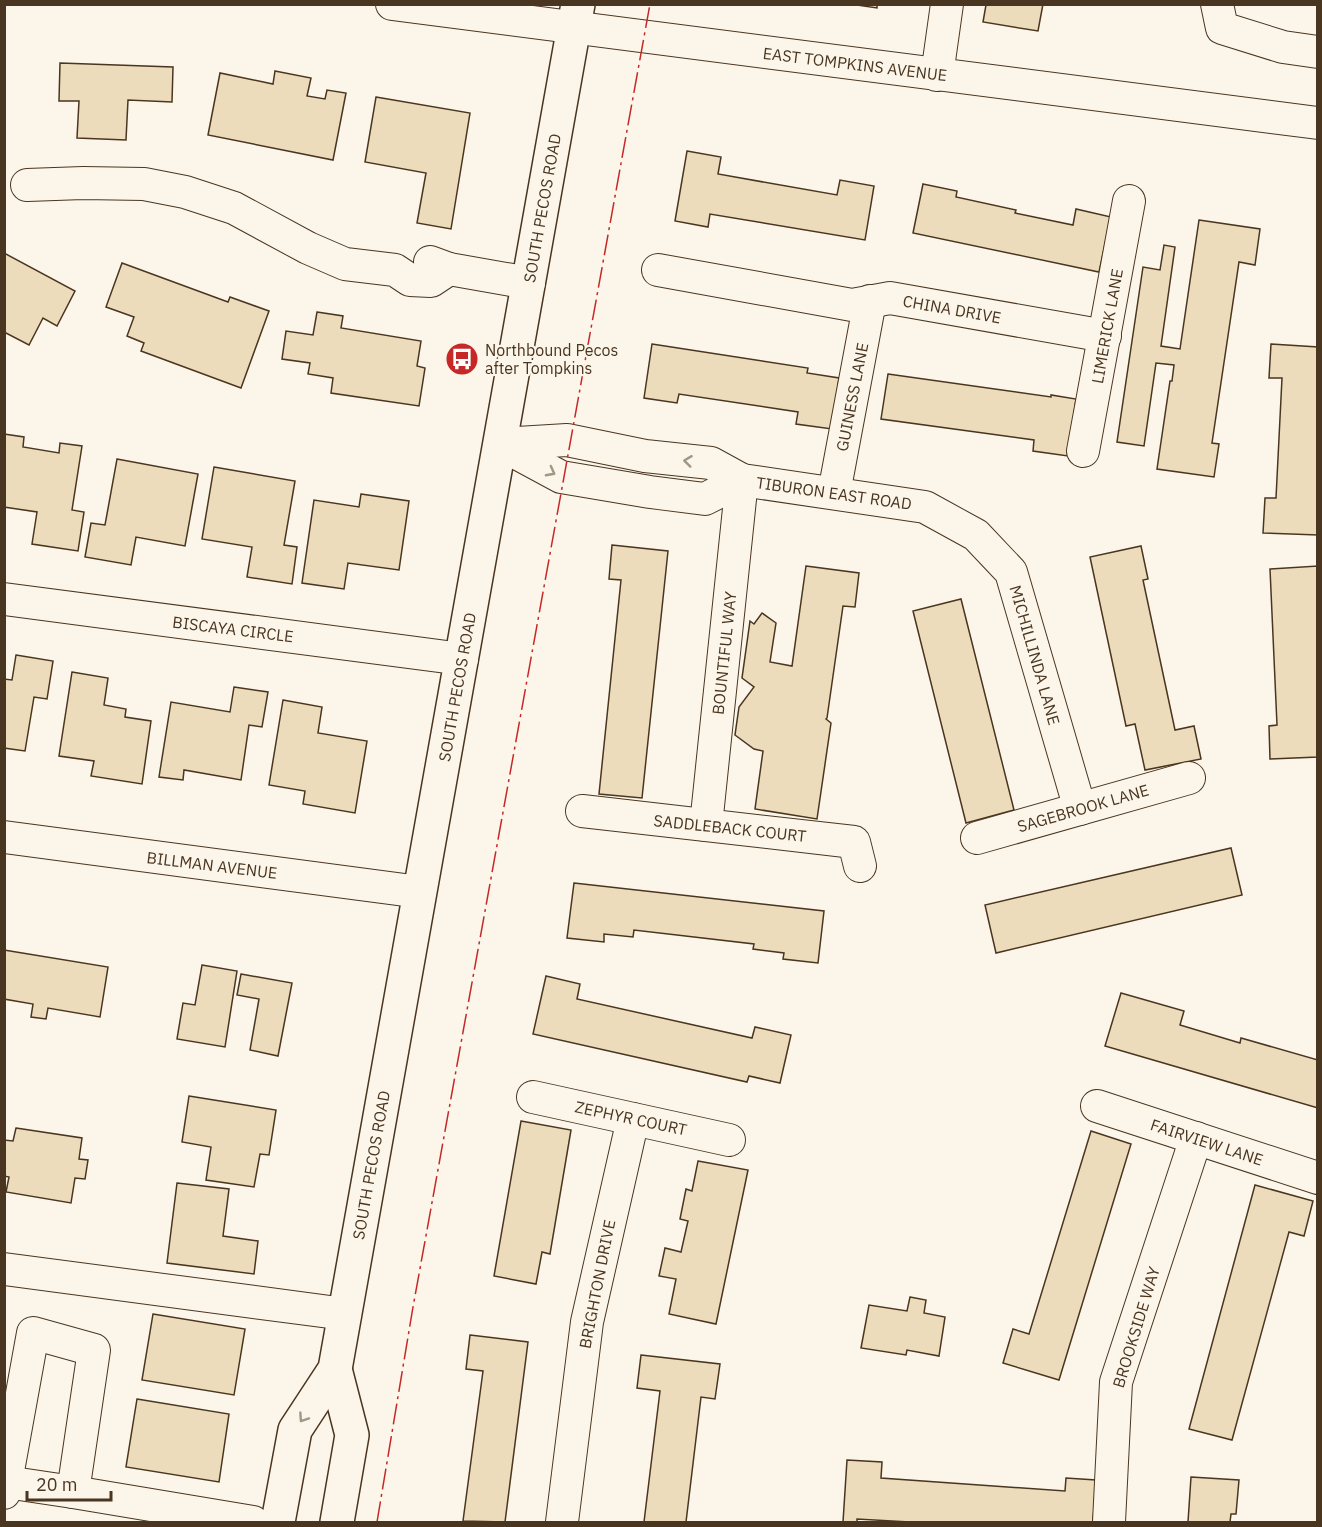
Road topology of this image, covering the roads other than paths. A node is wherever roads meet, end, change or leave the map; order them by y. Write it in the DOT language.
graph roads {
  1 [pos="392,4"];
  2 [pos="947,4"];
  3 [pos="576,16"];
  4 [pos="1219,16"];
  5 [pos="1317,52"];
  6 [pos="937,75"];
  7 [pos="1317,123"];
  8 [pos="27,185"];
  9 [pos="1130,201"];
  10 [pos="658,270"];
  11 [pos="529,283"];
  12 [pos="870,302"];
  13 [pos="1105,336"];
  14 [pos="500,444"];
  15 [pos="1083,451"];
  16 [pos="742,480"];
  17 [pos="834,493"];
  18 [pos="925,507"];
  19 [pos="4,599"];
  20 [pos="462,659"];
  21 [pos="1189,778"];
  22 [pos="1080,809"];
  23 [pos="582,811"];
  24 [pos="706,825"];
  25 [pos="4,837"];
  26 [pos="977,838"];
  27 [pos="860,866"];
  28 [pos="420,892"];
  29 [pos="532,1096"];
  30 [pos="1097,1106"];
  31 [pos="633,1119"];
  32 [pos="1196,1138"];
  33 [pos="729,1140"];
  34 [pos="1317,1178"];
  35 [pos="4,1269"];
  36 [pos="345,1314"];
  37 [pos="335,1369"];
  38 [pos="5,1487"];
  39 [pos="73,1492"];
  40 [pos="253,1522"];
  41 [pos="278,1522"];
  42 [pos="337,1522"];
  43 [pos="562,1522"];
  44 [pos="1109,1522"];
  1 -- 3 [label="street, EAST TOMPKINS AVENUE"];
  2 -- 6 [label="street"];
  3 -- 6 [label="street, EAST TOMPKINS AVENUE"];
  3 -- 11 [label="main road, SOUTH PECOS ROAD"];
  4 -- 5 [label="street"];
  6 -- 7 [label="street, EAST TOMPKINS AVENUE"];
  8 -- 11 [label="street"];
  9 -- 13 [label="street, LIMERICK LANE"];
  10 -- 12 [label="street, CHINA DRIVE"];
  11 -- 14 [label="main road, SOUTH PECOS ROAD"];
  12 -- 13 [label="street, CHINA DRIVE"];
  12 -- 17 [label="street, GUINESS LANE"];
  13 -- 15 [label="street, LIMERICK LANE"];
  14 -- 16 [label="street, TIBURON EAST ROAD"];
  14 -- 20 [label="main road, SOUTH PECOS ROAD"];
  16 -- 17 [label="street, TIBURON EAST ROAD"];
  16 -- 24 [label="street, BOUNTIFUL WAY"];
  17 -- 18 [label="street, TIBURON EAST ROAD"];
  18 -- 22 [label="street, MICHILLINDA LANE"];
  19 -- 20 [label="street, BISCAYA CIRCLE"];
  20 -- 28 [label="main road, SOUTH PECOS ROAD"];
  21 -- 22 [label="street, SAGEBROOK LANE"];
  22 -- 26 [label="street, SAGEBROOK LANE"];
  23 -- 24 [label="street, SADDLEBACK COURT"];
  24 -- 27 [label="street, SADDLEBACK COURT"];
  25 -- 28 [label="street, BILLMAN AVENUE"];
  28 -- 36 [label="main road, SOUTH PECOS ROAD"];
  29 -- 31 [label="street, ZEPHYR COURT"];
  30 -- 32 [label="street, FAIRVIEW LANE"];
  31 -- 33 [label="street, ZEPHYR COURT"];
  31 -- 43 [label="street, BRIGHTON DRIVE"];
  32 -- 34 [label="street, FAIRVIEW LANE"];
  32 -- 44 [label="street, BROOKSIDE WAY"];
  35 -- 36 [label="street"];
  36 -- 37 [label="main road, SOUTH PECOS ROAD"];
  37 -- 41 [label="main road, SOUTH PECOS ROAD, one-way"];
  37 -- 42 [label="main road, SOUTH PECOS ROAD"];
  38 -- 39 [label="street"];
  38 -- 39 [label="street"];
  39 -- 40 [label="street"];
}
